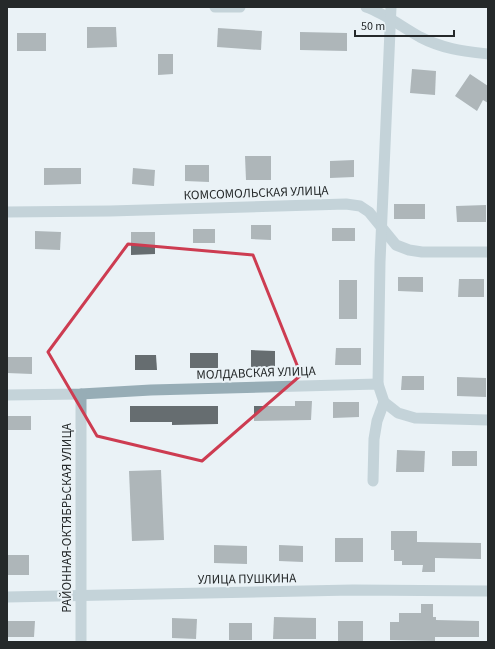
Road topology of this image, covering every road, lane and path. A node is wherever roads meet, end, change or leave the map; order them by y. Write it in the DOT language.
graph roads {
  1 [pos="215,7"];
  2 [pos="240,7"];
  3 [pos="366,7"];
  4 [pos="391,7"];
  5 [pos="391,20"];
  6 [pos="488,54"];
  7 [pos="7,212"];
  8 [pos="382,229"];
  9 [pos="396,245"];
  10 [pos="488,252"];
  11 [pos="380,262"];
  12 [pos="378,384"];
  13 [pos="81,394"];
  14 [pos="7,395"];
  15 [pos="384,402"];
  16 [pos="488,420"];
  17 [pos="373,481"];
  18 [pos="488,591"];
  19 [pos="81,596"];
  20 [pos="7,597"];
  21 [pos="81,642"];
  1 -- 2 [label="street"];
  3 -- 5 [label="street"];
  4 -- 5 [label="street"];
  5 -- 6 [label="street"];
  5 -- 8 [label="street"];
  7 -- 8 [label="street, КОМСОМОЛЬСКАЯ УЛИЦА"];
  8 -- 9 [label="street, КОМСОМОЛЬСКАЯ УЛИЦА"];
  8 -- 11 [label="street"];
  9 -- 10 [label="street"];
  9 -- 11 [label="street"];
  11 -- 12 [label="street"];
  12 -- 13 [label="street, МОЛДАВСКАЯ УЛИЦА"];
  12 -- 15 [label="street"];
  13 -- 14 [label="street, МОЛДАВСКАЯ УЛИЦА"];
  13 -- 19 [label="street, РАЙОННАЯ-ОКТЯБРЬСКАЯ УЛИЦА"];
  15 -- 16 [label="street"];
  15 -- 17 [label="street"];
  18 -- 19 [label="street, УЛИЦА ПУШКИНА"];
  19 -- 20 [label="street, УЛИЦА ПУШКИНА"];
  19 -- 21 [label="street, РАЙОННАЯ-ОКТЯБРЬСКАЯ УЛИЦА"];
}
